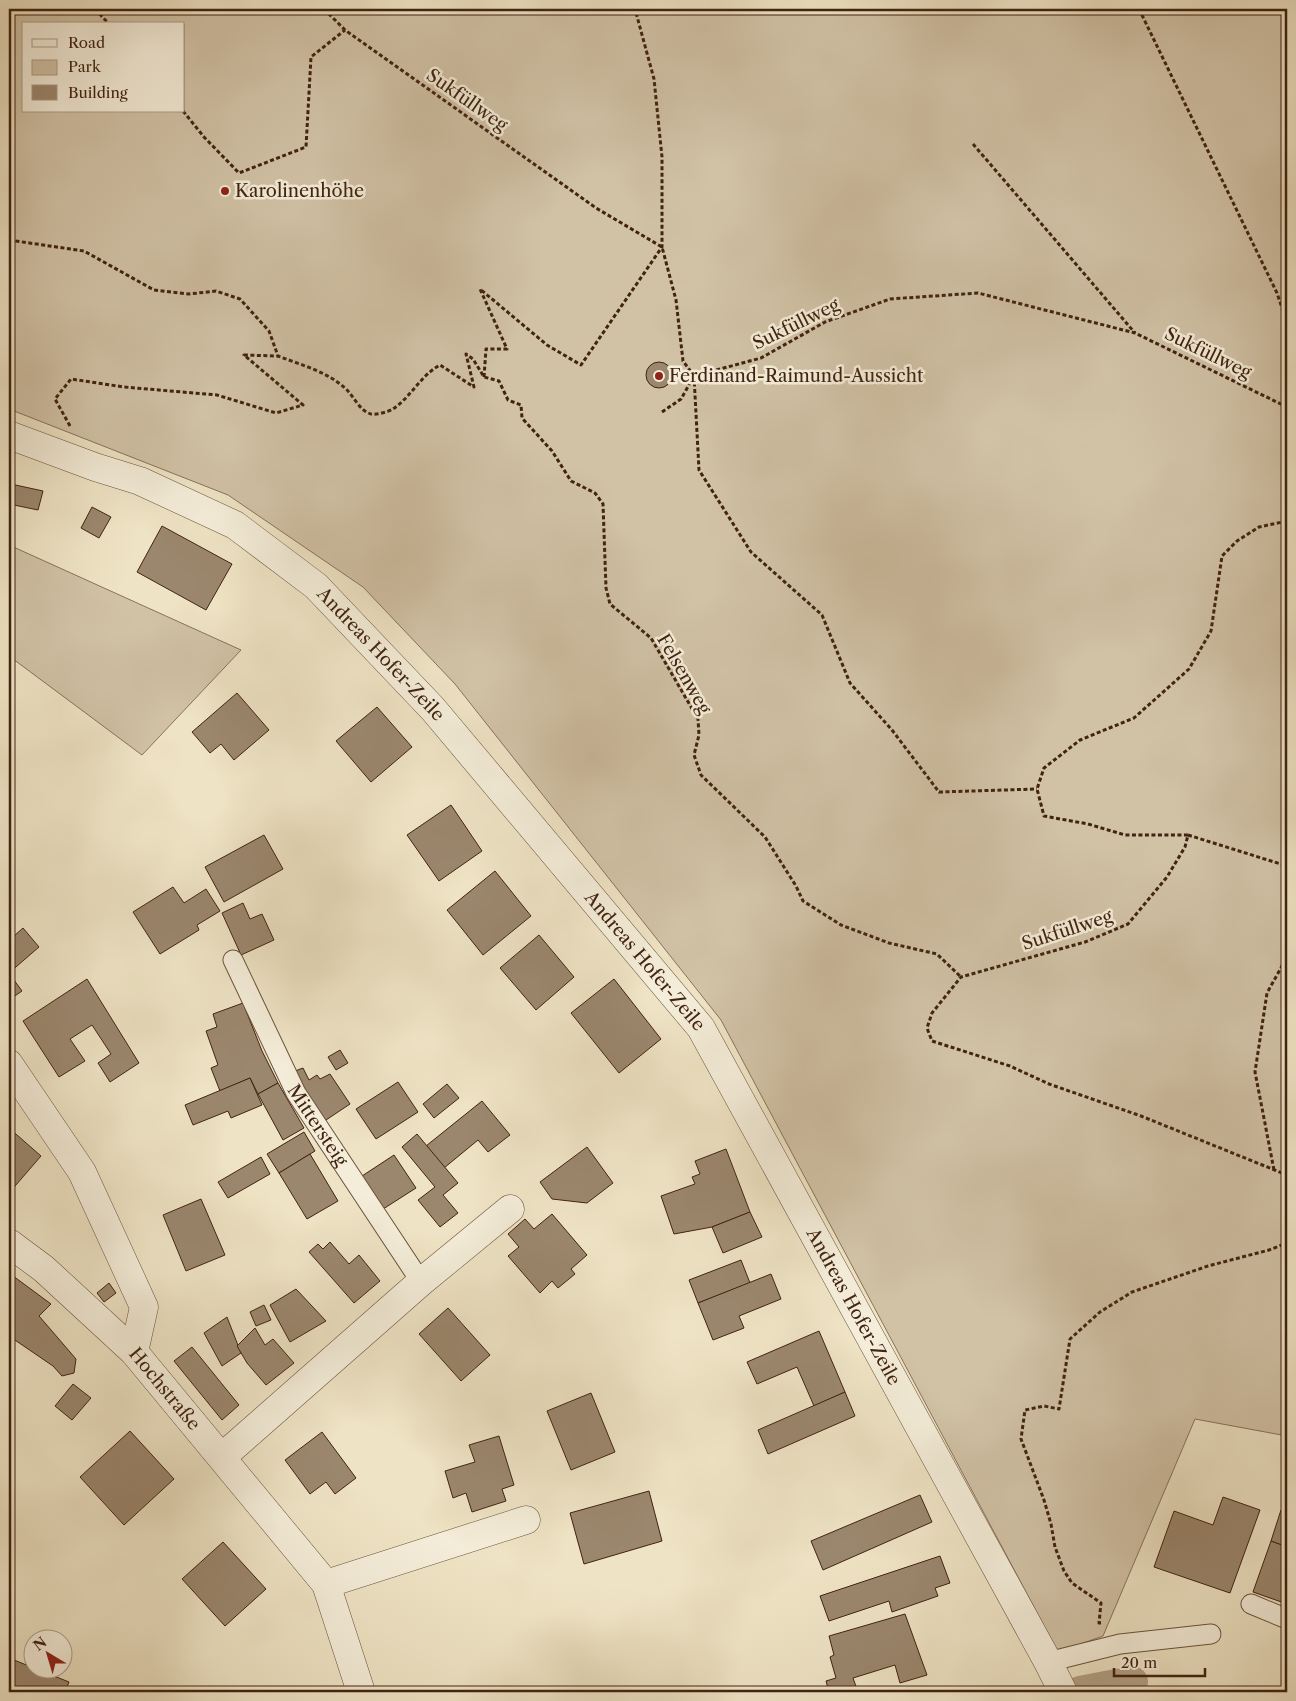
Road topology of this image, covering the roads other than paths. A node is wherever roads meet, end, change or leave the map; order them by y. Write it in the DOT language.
graph roads {
  1 [pos="9,435"];
  2 [pos="233,960"];
  3 [pos="9,1064"];
  4 [pos="510,1209"];
  5 [pos="9,1243"];
  6 [pos="421,1282"];
  7 [pos="134,1352"];
  8 [pos="222,1457"];
  9 [pos="526,1520"];
  10 [pos="326,1584"];
  11 [pos="1251,1604"];
  12 [pos="1287,1619"];
  13 [pos="1210,1634"];
  14 [pos="1048,1662"];
  15 [pos="361,1692"];
  16 [pos="1063,1692"];
  1 -- 14 [label="street, Andreas Hofer-Zeile"];
  2 -- 6 [label="lane, Mittersteig"];
  3 -- 7 [label="street, Hochstraße"];
  4 -- 6 [label="street"];
  5 -- 7 [label="street"];
  6 -- 8 [label="street"];
  7 -- 8 [label="street, Hochstraße"];
  8 -- 10 [label="street, Hochstraße"];
  9 -- 10 [label="street"];
  10 -- 15 [label="street, Hochstraße"];
  11 -- 12 [label="lane"];
  13 -- 14 [label="lane"];
  14 -- 16 [label="street, Andreas Hofer-Zeile"];
}
